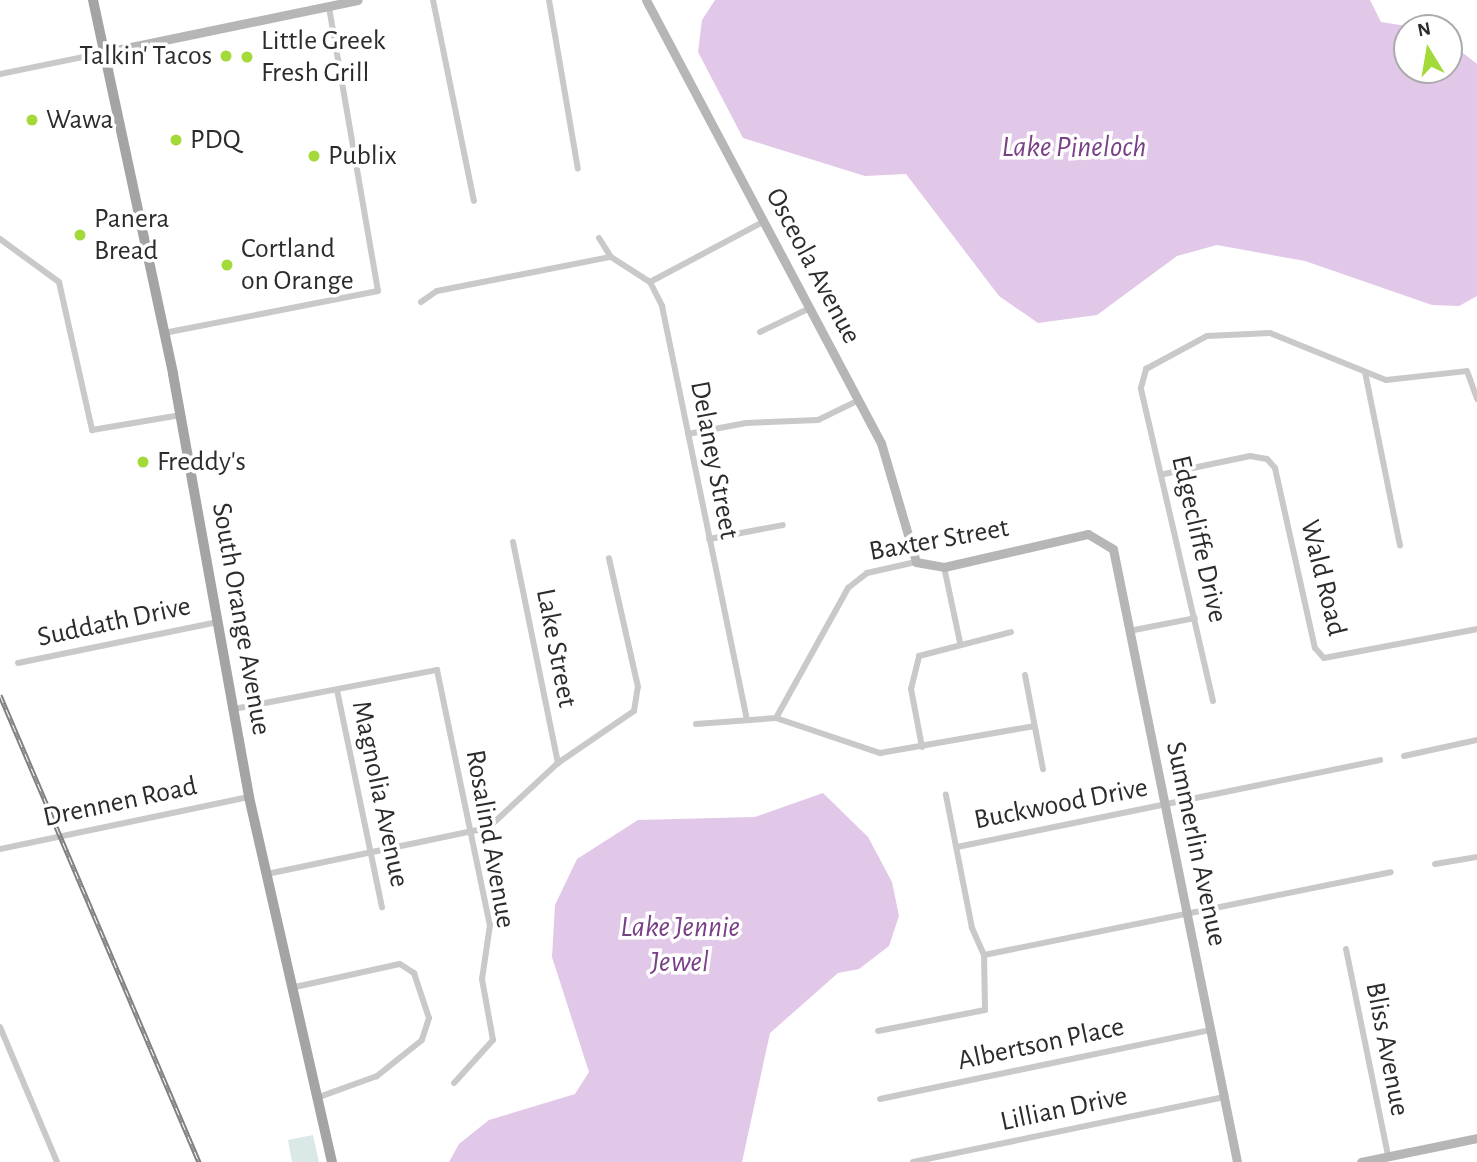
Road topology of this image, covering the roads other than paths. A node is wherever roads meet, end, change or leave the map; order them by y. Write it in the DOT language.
graph roads {
  1 [pos="93,0"];
  2 [pos="358,0"];
  3 [pos="433,0"];
  4 [pos="548,0"];
  5 [pos="646,0"];
  6 [pos="329,6"];
  7 [pos="102,53"];
  8 [pos="0,74"];
  9 [pos="578,169"];
  10 [pos="474,201"];
  11 [pos="764,222"];
  12 [pos="599,238"];
  13 [pos="0,239"];
  14 [pos="611,257"];
  15 [pos="650,282"];
  16 [pos="421,302"];
  17 [pos="810,308"];
  18 [pos="760,332"];
  19 [pos="164,333"];
  20 [pos="1365,372"];
  21 [pos="1477,399"];
  22 [pos="859,400"];
  23 [pos="181,415"];
  24 [pos="688,434"];
  25 [pos="1164,474"];
  26 [pos="783,525"];
  27 [pos="1104,538"];
  28 [pos="709,539"];
  29 [pos="513,542"];
  30 [pos="1400,546"];
  31 [pos="609,558"];
  32 [pos="916,562"];
  33 [pos="944,567"];
  34 [pos="1195,618"];
  35 [pos="218,622"];
  36 [pos="1477,629"];
  37 [pos="1011,632"];
  38 [pos="1128,632"];
  39 [pos="960,642"];
  40 [pos="18,663"];
  41 [pos="1025,675"];
  42 [pos="337,690"];
  43 [pos="1213,701"];
  44 [pos="234,709"];
  45 [pos="746,716"];
  46 [pos="776,718"];
  47 [pos="696,724"];
  48 [pos="1034,726"];
  49 [pos="1477,740"];
  50 [pos="922,747"];
  51 [pos="1404,756"];
  52 [pos="1380,760"];
  53 [pos="558,763"];
  54 [pos="1043,769"];
  55 [pos="946,795"];
  56 [pos="249,797"];
  57 [pos="1164,805"];
  58 [pos="471,834"];
  59 [pos="957,847"];
  60 [pos="0,849"];
  61 [pos="371,852"];
  62 [pos="1477,857"];
  63 [pos="1435,864"];
  64 [pos="1391,872"];
  65 [pos="267,874"];
  66 [pos="382,907"];
  67 [pos="1187,914"];
  68 [pos="1346,949"];
  69 [pos="984,955"];
  70 [pos="295,986"];
  71 [pos="0,1027"];
  72 [pos="1211,1030"];
  73 [pos="878,1031"];
  74 [pos="454,1083"];
  75 [pos="319,1097"];
  76 [pos="1224,1097"];
  77 [pos="880,1099"];
  78 [pos="1477,1138"];
  79 [pos="1388,1156"];
  80 [pos="57,1162"];
  81 [pos="332,1162"];
  82 [pos="912,1162"];
  83 [pos="1237,1162"];
  84 [pos="1361,1162"];
  1 -- 7 [label="main road, South Orange Avenue"];
  2 -- 6 [label="street"];
  3 -- 10 [label="street"];
  4 -- 9 [label="street"];
  5 -- 11 [label="street, Osceola Avenue"];
  6 -- 7 [label="street"];
  6 -- 19 [label="street"];
  7 -- 8 [label="street"];
  7 -- 19 [label="main road, South Orange Avenue"];
  11 -- 15 [label="street"];
  11 -- 17 [label="street, Osceola Avenue"];
  12 -- 14 [label="street"];
  13 -- 23 [label="street"];
  14 -- 15 [label="street"];
  14 -- 16 [label="street"];
  15 -- 24 [label="street, Delaney Street"];
  17 -- 18 [label="street"];
  17 -- 22 [label="street, Osceola Avenue"];
  19 -- 23 [label="main road, South Orange Avenue"];
  20 -- 21 [label="street"];
  20 -- 25 [label="street, Edgecliffe Drive"];
  20 -- 30 [label="street"];
  22 -- 24 [label="street"];
  22 -- 32 [label="street, Osceola Avenue"];
  23 -- 35 [label="main road, South Orange Avenue"];
  24 -- 28 [label="street, Delaney Street"];
  25 -- 34 [label="street, Edgecliffe Drive"];
  25 -- 36 [label="street, Wald Road"];
  26 -- 28 [label="street"];
  27 -- 33 [label="street, Baxter Street"];
  27 -- 38 [label="street, Summerlin Avenue"];
  28 -- 45 [label="street, Delaney Street"];
  29 -- 53 [label="street, Lake Street"];
  31 -- 53 [label="street"];
  32 -- 33 [label="street, Baxter Street"];
  32 -- 46 [label="street, Baxter Street"];
  33 -- 39 [label="street"];
  34 -- 38 [label="street"];
  34 -- 43 [label="street, Edgecliffe Drive"];
  35 -- 40 [label="street, Suddath Drive"];
  35 -- 44 [label="main road, South Orange Avenue"];
  37 -- 39 [label="street"];
  38 -- 57 [label="street, Summerlin Avenue"];
  39 -- 50 [label="street"];
  41 -- 48 [label="street"];
  42 -- 44 [label="street"];
  42 -- 58 [label="street, Rosalind Avenue"];
  42 -- 61 [label="street, Magnolia Avenue"];
  44 -- 56 [label="main road, South Orange Avenue"];
  45 -- 46 [label="street"];
  45 -- 47 [label="street"];
  46 -- 50 [label="street"];
  48 -- 50 [label="street"];
  48 -- 54 [label="street"];
  49 -- 51 [label="street"];
  52 -- 57 [label="street, Buckwood Drive"];
  53 -- 58 [label="street"];
  55 -- 59 [label="street"];
  56 -- 60 [label="street, Drennen Road"];
  56 -- 65 [label="main road, South Orange Avenue"];
  57 -- 59 [label="street, Buckwood Drive"];
  57 -- 67 [label="street, Summerlin Avenue"];
  58 -- 61 [label="street"];
  58 -- 74 [label="street, Rosalind Avenue"];
  59 -- 69 [label="street"];
  61 -- 65 [label="street"];
  61 -- 66 [label="street, Magnolia Avenue"];
  62 -- 63 [label="street"];
  64 -- 67 [label="street"];
  65 -- 70 [label="main road, South Orange Avenue"];
  67 -- 69 [label="street"];
  67 -- 72 [label="street, Summerlin Avenue"];
  68 -- 79 [label="street, Bliss Avenue"];
  69 -- 73 [label="street"];
  70 -- 75 [label="main road, South Orange Avenue"];
  70 -- 75 [label="street"];
  71 -- 80 [label="street"];
  72 -- 76 [label="street, Summerlin Avenue"];
  72 -- 77 [label="street, Albertson Place"];
  75 -- 81 [label="main road, South Orange Avenue"];
  76 -- 82 [label="street, Lillian Drive"];
  76 -- 83 [label="street, Summerlin Avenue"];
  78 -- 79 [label="street"];
  79 -- 84 [label="street"];
}
